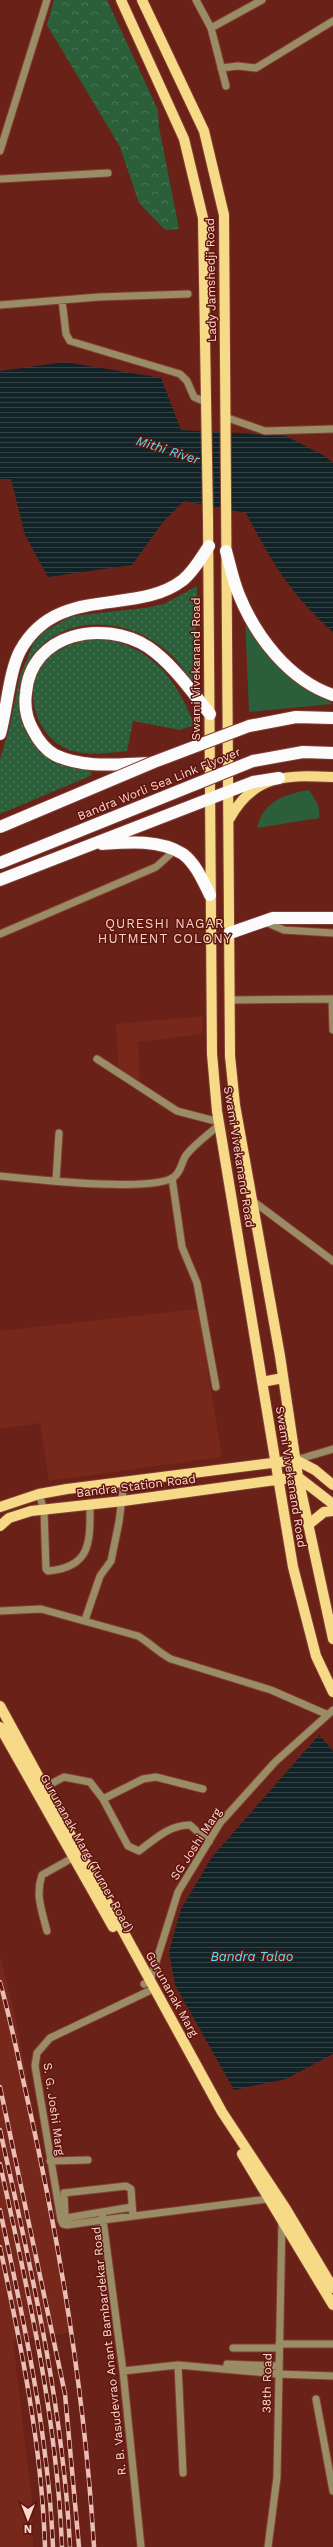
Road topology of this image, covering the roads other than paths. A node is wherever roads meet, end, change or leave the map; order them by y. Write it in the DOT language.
graph roads {
  1 [pos="47,0"];
  2 [pos="122,0"];
  3 [pos="142,0"];
  4 [pos="196,0"];
  5 [pos="262,0"];
  6 [pos="333,21"];
  7 [pos="211,28"];
  8 [pos="220,68"];
  9 [pos="226,86"];
  10 [pos="0,151"];
  11 [pos="108,173"];
  12 [pos="0,179"];
  13 [pos="188,294"];
  14 [pos="62,300"];
  15 [pos="0,305"];
  16 [pos="206,402"];
  17 [pos="225,417"];
  18 [pos="225,428"];
  19 [pos="207,429"];
  20 [pos="333,429"];
  21 [pos="208,546"];
  22 [pos="226,551"];
  23 [pos="333,695"];
  24 [pos="210,714"];
  25 [pos="333,718"];
  26 [pos="0,734"];
  27 [pos="333,753"];
  28 [pos="154,762"];
  29 [pos="333,777"];
  30 [pos="279,778"];
  31 [pos="229,791"];
  32 [pos="209,799"];
  33 [pos="229,819"];
  34 [pos="0,826"];
  35 [pos="87,845"];
  36 [pos="174,851"];
  37 [pos="0,863"];
  38 [pos="0,880"];
  39 [pos="210,895"];
  40 [pos="333,918"];
  41 [pos="262,921"];
  42 [pos="230,933"];
  43 [pos="333,933"];
  44 [pos="0,934"];
  45 [pos="229,1000"];
  46 [pos="333,1030"];
  47 [pos="98,1059"];
  48 [pos="219,1123"];
  49 [pos="59,1133"];
  50 [pos="0,1176"];
  51 [pos="172,1178"];
  52 [pos="56,1181"];
  53 [pos="253,1201"];
  54 [pos="333,1261"];
  55 [pos="283,1378"];
  56 [pos="262,1382"];
  57 [pos="216,1387"];
  58 [pos="333,1449"];
  59 [pos="296,1460"];
  60 [pos="276,1462"];
  61 [pos="298,1478"];
  62 [pos="278,1480"];
  63 [pos="124,1482"];
  64 [pos="333,1485"];
  65 [pos="39,1494"];
  66 [pos="123,1502"];
  67 [pos="333,1504"];
  68 [pos="90,1505"];
  69 [pos="0,1507"];
  70 [pos="44,1510"];
  71 [pos="333,1511"];
  72 [pos="308,1525"];
  73 [pos="0,1526"];
  74 [pos="0,1611"];
  75 [pos="85,1620"];
  76 [pos="333,1639"];
  77 [pos="333,1692"];
  78 [pos="0,1706"];
  79 [pos="333,1710"];
  80 [pos="326,1714"];
  81 [pos="0,1727"];
  82 [pos="45,1787"];
  83 [pos="203,1789"];
  84 [pos="103,1799"];
  85 [pos="208,1842"];
  86 [pos="74,1857"];
  87 [pos="47,1931"];
  88 [pos="148,1985"];
  89 [pos="205,2086"];
  90 [pos="88,2160"];
  91 [pos="50,2161"];
  92 [pos="268,2198"];
  93 [pos="132,2207"];
  94 [pos="102,2212"];
  95 [pos="133,2216"];
  96 [pos="282,2218"];
  97 [pos="76,2220"];
  98 [pos="103,2220"];
  99 [pos="65,2223"];
  100 [pos="333,2288"];
  101 [pos="333,2305"];
  102 [pos="333,2344"];
  103 [pos="279,2346"];
  104 [pos="234,2348"];
  105 [pos="178,2365"];
  106 [pos="123,2370"];
  107 [pos="278,2370"];
  108 [pos="333,2376"];
  109 [pos="316,2399"];
  110 [pos="183,2473"];
  111 [pos="333,2491"];
  112 [pos="141,2547"];
  113 [pos="268,2547"];
  1 -- 10 [label="street"];
  2 -- 16 [label="main road, Lady Jamshedji Road"];
  3 -- 17 [label="main road, Lady Jamshedji Road"];
  4 -- 7 [label="street"];
  5 -- 7 [label="street"];
  6 -- 8 [label="street"];
  7 -- 8 [label="street"];
  8 -- 9 [label="street"];
  11 -- 12 [label="street"];
  13 -- 14 [label="street"];
  14 -- 15 [label="street"];
  14 -- 16 [label="street"];
  16 -- 19 [label="main road, Lady Jamshedji Road"];
  17 -- 18 [label="main road, Lady Jamshedji Road"];
  17 -- 20 [label="street"];
  18 -- 22 [label="main road, Swami Vivekanand Road"];
  19 -- 21 [label="main road, Swami Vivekanand Road"];
  21 -- 24 [label="main road, Swami Vivekanand Road"];
  21 -- 26 [label="highway"];
  22 -- 23 [label="highway"];
  22 -- 31 [label="main road, Swami Vivekanand Road"];
  24 -- 28 [label="highway"];
  24 -- 32 [label="main road, Swami Vivekanand Road"];
  25 -- 28 [label="highway, Bandra Worli Sea Link Flyover, bridge"];
  27 -- 37 [label="highway, Bandra Worli Sea Link Flyover, bridge"];
  28 -- 34 [label="highway, Bandra Worli Sea Link Flyover, bridge"];
  29 -- 30 [label="main road"];
  30 -- 31 [label="highway"];
  30 -- 33 [label="main road"];
  31 -- 32 [label="highway"];
  31 -- 33 [label="main road, Swami Vivekanand Road"];
  32 -- 35 [label="highway"];
  32 -- 39 [label="main road, Swami Vivekanand Road"];
  33 -- 42 [label="main road, Swami Vivekanand Road"];
  35 -- 36 [label="highway"];
  35 -- 38 [label="highway"];
  36 -- 39 [label="highway"];
  36 -- 44 [label="street"];
  39 -- 48 [label="main road, Swami Vivekanand Road"];
  40 -- 41 [label="highway"];
  41 -- 42 [label="highway"];
  41 -- 43 [label="street"];
  42 -- 45 [label="main road, Swami Vivekanand Road"];
  45 -- 46 [label="street"];
  45 -- 53 [label="main road, Swami Vivekanand Road"];
  47 -- 48 [label="street"];
  48 -- 51 [label="street"];
  48 -- 56 [label="main road, Swami Vivekanand Road"];
  49 -- 52 [label="street"];
  50 -- 52 [label="street"];
  51 -- 52 [label="street"];
  51 -- 57 [label="street"];
  53 -- 54 [label="street"];
  53 -- 55 [label="main road, Swami Vivekanand Road"];
  55 -- 56 [label="main road"];
  55 -- 59 [label="main road, Swami Vivekanand Road"];
  56 -- 60 [label="main road, Swami Vivekanand Road"];
  58 -- 59 [label="street"];
  59 -- 60 [label="main road, Bandra Station Road"];
  59 -- 61 [label="main road, Swami Vivekanand Road"];
  59 -- 64 [label="main road"];
  60 -- 62 [label="main road, Swami Vivekanand Road"];
  60 -- 63 [label="main road, Bandra Station Road"];
  61 -- 62 [label="main road, Bandra Station Road"];
  61 -- 67 [label="main road"];
  61 -- 72 [label="main road, Swami Vivekanand Road"];
  62 -- 66 [label="main road, Bandra Station Road"];
  62 -- 77 [label="main road, Swami Vivekanand Road"];
  63 -- 65 [label="main road, Bandra Station Road"];
  63 -- 66 [label="street"];
  65 -- 69 [label="main road, Bandra Station Road"];
  65 -- 70 [label="street"];
  66 -- 68 [label="main road, Bandra Station Road"];
  66 -- 75 [label="street"];
  68 -- 70 [label="main road, Bandra Station Road"];
  68 -- 70 [label="street"];
  70 -- 73 [label="main road, Bandra Station Road"];
  71 -- 72 [label="main road"];
  72 -- 76 [label="main road, Swami Vivekanand Road"];
  74 -- 75 [label="street"];
  75 -- 80 [label="street"];
  78 -- 82 [label="main road, Gurunanak Marg"];
  79 -- 80 [label="street, SG Joshi Marg"];
  80 -- 85 [label="street, SG Joshi Marg"];
  81 -- 86 [label="main road, Gurunanak Marg (Turner Road)"];
  82 -- 84 [label="street"];
  82 -- 88 [label="main road, Gurunanak Marg"];
  83 -- 84 [label="street"];
  84 -- 85 [label="street"];
  85 -- 88 [label="street, SG Joshi Marg"];
  86 -- 87 [label="street"];
  86 -- 88 [label="main road, Gurunanak Marg (Turner Road)"];
  88 -- 89 [label="main road, Gurunanak Marg"];
  88 -- 91 [label="street, S. G. Joshi Marg"];
  89 -- 92 [label="main road, Gurunanak Marg"];
  89 -- 100 [label="main road, Gurunanak Marg"];
  90 -- 91 [label="street"];
  91 -- 99 [label="street, S. G. Joshi Marg"];
  92 -- 95 [label="street, R. B. Vasudevrao Anant Bambardekar Road"];
  92 -- 96 [label="main road, Gurunanak Marg"];
  93 -- 94 [label="street"];
  93 -- 95 [label="street"];
  93 -- 99 [label="street"];
  94 -- 97 [label="street"];
  94 -- 98 [label="street"];
  95 -- 98 [label="street, R. B. Vasudevrao Anant Bambardekar Road"];
  96 -- 101 [label="main road, Gurunanak Marg"];
  96 -- 103 [label="street, 38th Road"];
  97 -- 98 [label="street"];
  97 -- 99 [label="street"];
  98 -- 106 [label="street, R. B. Vasudevrao Anant Bambardekar Road"];
  102 -- 103 [label="street"];
  103 -- 104 [label="street"];
  103 -- 107 [label="street, 38th Road"];
  105 -- 106 [label="street"];
  105 -- 107 [label="street"];
  105 -- 110 [label="street"];
  106 -- 112 [label="street, R. B. Vasudevrao Anant Bambardekar Road"];
  107 -- 108 [label="street"];
  107 -- 113 [label="street, 38th Road"];
  109 -- 111 [label="street"];
}
